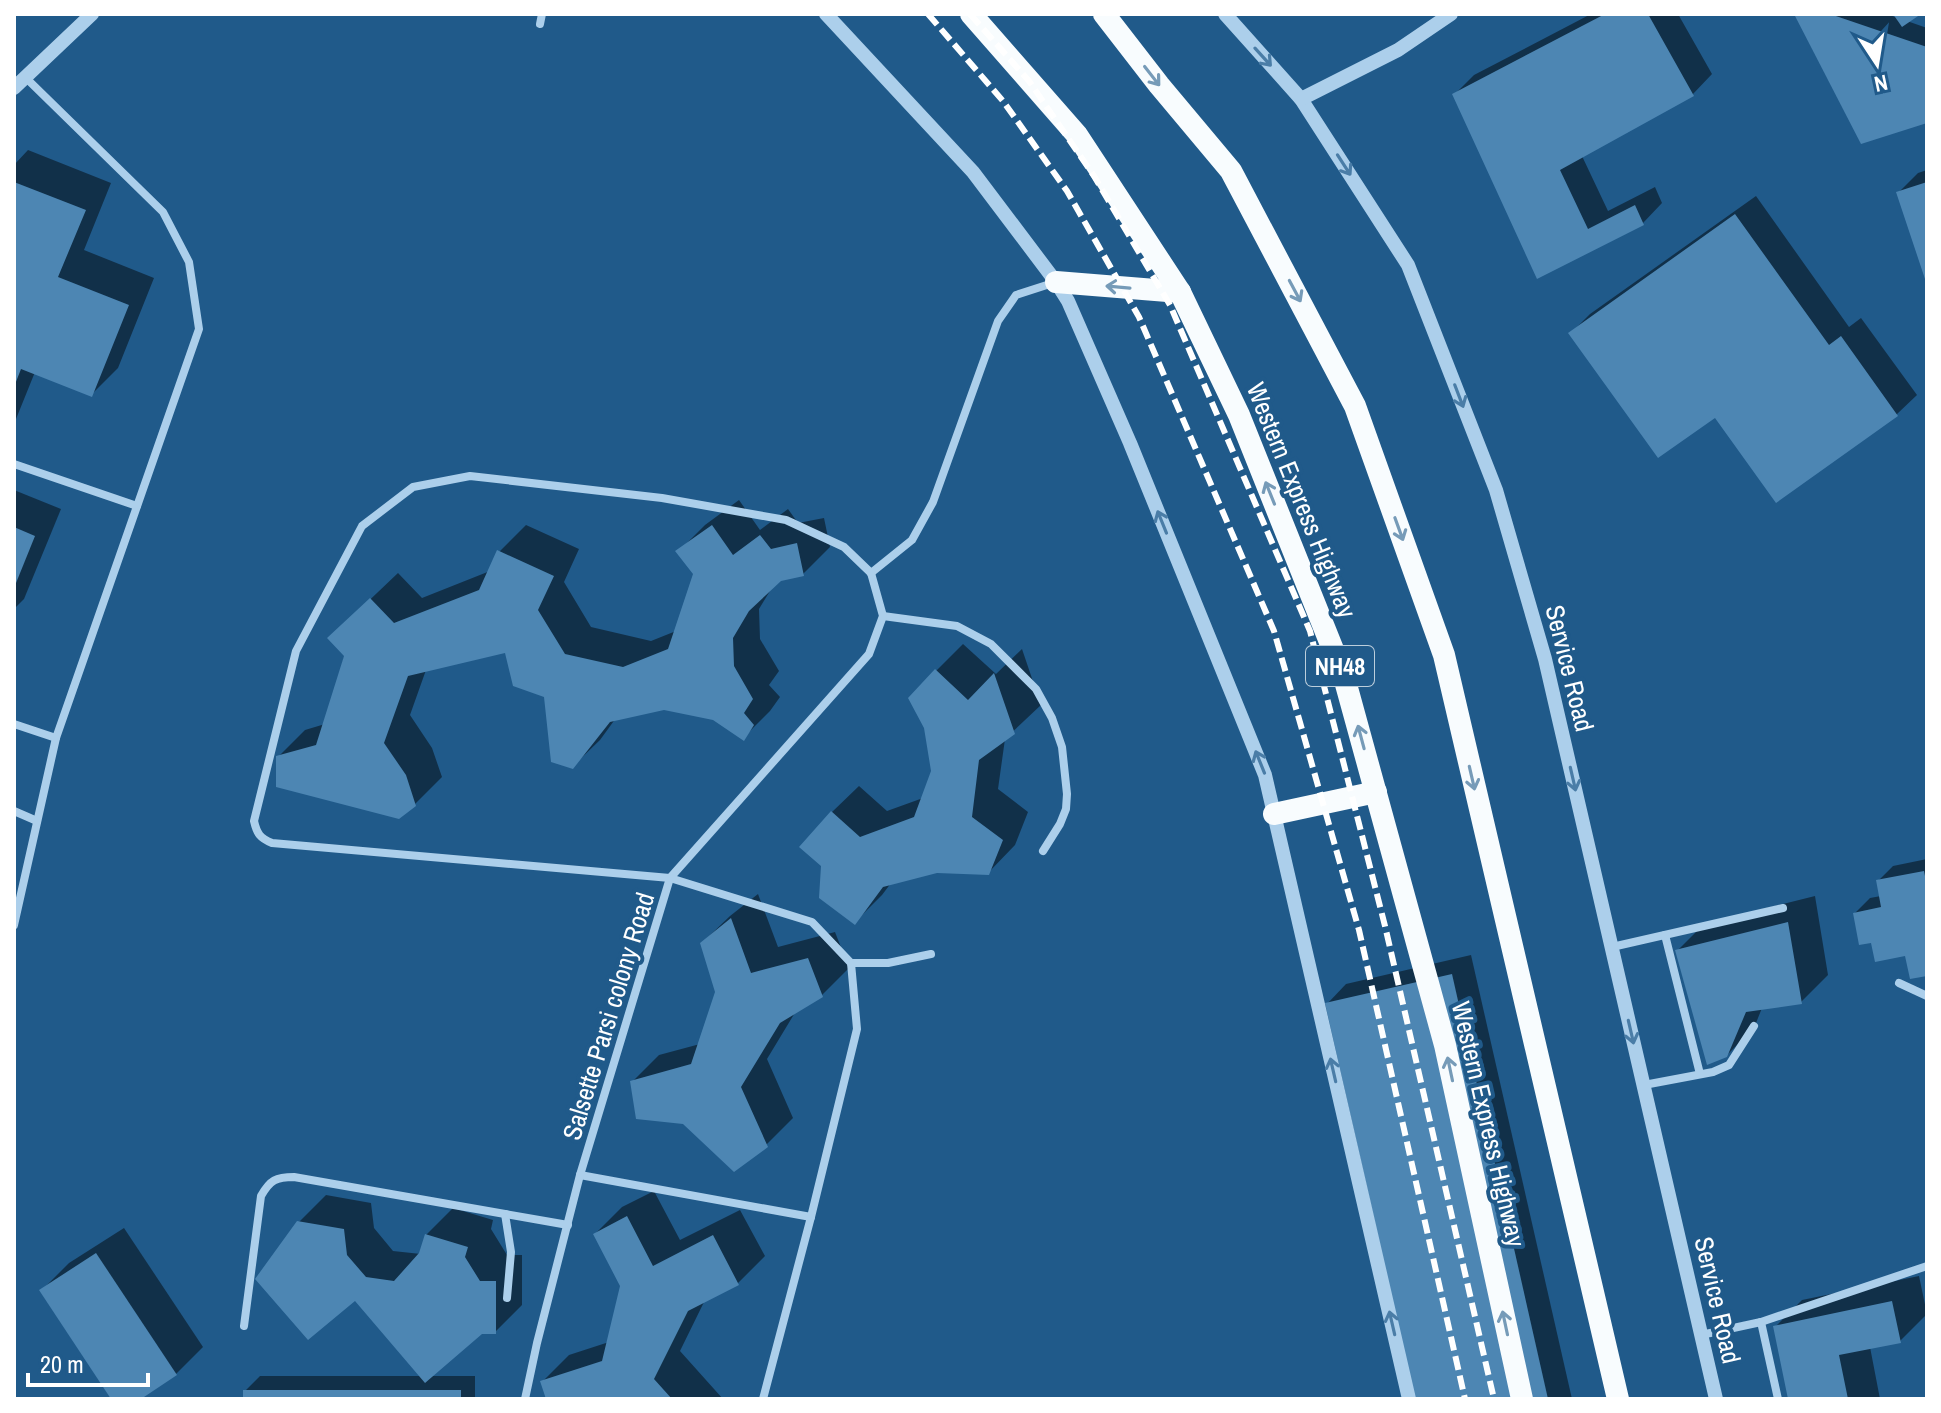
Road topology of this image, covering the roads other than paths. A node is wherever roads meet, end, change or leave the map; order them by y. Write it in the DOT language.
graph roads {
  1 [pos="92,14"];
  2 [pos="826,14"];
  3 [pos="971,14"];
  4 [pos="1104,14"];
  5 [pos="1225,14"];
  6 [pos="1451,14"];
  7 [pos="20,82"];
  8 [pos="1301,99"];
  9 [pos="1056,282"];
  10 [pos="1180,292"];
  11 [pos="14,464"];
  12 [pos="137,506"];
  13 [pos="871,573"];
  14 [pos="883,616"];
  15 [pos="14,724"];
  16 [pos="56,738"];
  17 [pos="1376,792"];
  18 [pos="14,811"];
  19 [pos="1274,814"];
  20 [pos="37,821"];
  21 [pos="1043,851"];
  22 [pos="670,878"];
  23 [pos="1783,908"];
  24 [pos="14,925"];
  25 [pos="1665,935"];
  26 [pos="1612,947"];
  27 [pos="931,954"];
  28 [pos="851,963"];
  29 [pos="1899,983"];
  30 [pos="1927,996"];
  31 [pos="1754,1026"];
  32 [pos="1700,1074"];
  33 [pos="1644,1085"];
  34 [pos="580,1175"];
  35 [pos="505,1214"];
  36 [pos="811,1217"];
  37 [pos="568,1225"];
  38 [pos="1927,1266"];
  39 [pos="507,1298"];
  40 [pos="1761,1322"];
  41 [pos="244,1326"];
  42 [pos="1701,1335"];
  43 [pos="525,1399"];
  44 [pos="763,1399"];
  45 [pos="1409,1399"];
  46 [pos="1522,1399"];
  47 [pos="1618,1399"];
  48 [pos="1716,1399"];
  49 [pos="1778,1399"];
  1 -- 7 [label="street"];
  2 -- 9 [label="street"];
  3 -- 10 [label="highway, Western Express Highway / NH48"];
  4 -- 47 [label="highway, one-way"];
  5 -- 8 [label="street, Service Road, one-way"];
  6 -- 8 [label="street"];
  7 -- 12 [label="street"];
  8 -- 26 [label="street, Service Road, one-way"];
  10 -- 9 [label="highway, one-way"];
  9 -- 13 [label="street"];
  19 -- 9 [label="street, one-way"];
  17 -- 10 [label="highway, Western Express Highway / NH48, one-way"];
  11 -- 12 [label="street"];
  12 -- 16 [label="street"];
  13 -- 14 [label="street"];
  13 -- 22 [label="street"];
  14 -- 21 [label="street"];
  14 -- 22 [label="street, Salsette Parsi colony Road"];
  15 -- 16 [label="street"];
  16 -- 20 [label="street"];
  17 -- 19 [label="highway"];
  46 -- 17 [label="highway, Western Express Highway / NH48, one-way"];
  18 -- 20 [label="street"];
  45 -- 19 [label="street, one-way"];
  20 -- 24 [label="street"];
  22 -- 28 [label="street"];
  22 -- 34 [label="street, Salsette Parsi colony Road"];
  23 -- 25 [label="street"];
  25 -- 26 [label="street"];
  25 -- 32 [label="street"];
  26 -- 33 [label="street, Service Road, one-way"];
  27 -- 28 [label="street"];
  28 -- 36 [label="street"];
  29 -- 30 [label="street"];
  31 -- 32 [label="street"];
  32 -- 33 [label="street"];
  33 -- 42 [label="street, Service Road"];
  34 -- 36 [label="street"];
  34 -- 37 [label="street, Salsette Parsi colony Road"];
  35 -- 37 [label="street"];
  35 -- 39 [label="street"];
  35 -- 41 [label="street"];
  36 -- 44 [label="street"];
  37 -- 43 [label="street, Salsette Parsi colony Road"];
  38 -- 40 [label="street"];
  40 -- 42 [label="street"];
  40 -- 49 [label="street"];
  42 -- 48 [label="street, Service Road"];
}
